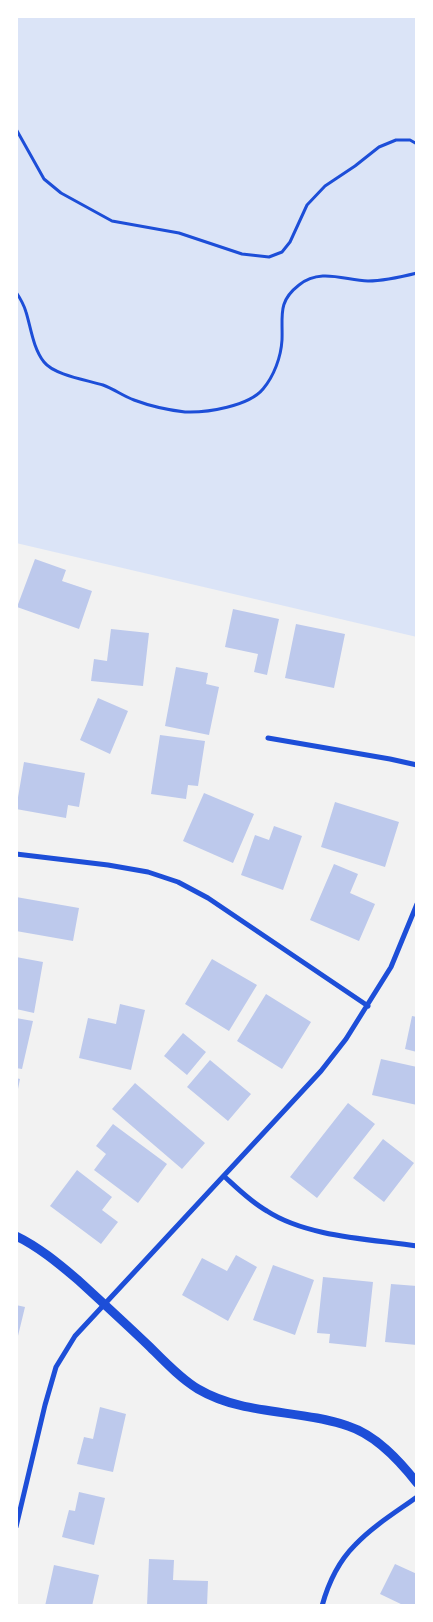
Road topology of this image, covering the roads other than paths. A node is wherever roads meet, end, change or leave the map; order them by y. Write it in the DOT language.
graph roads {
  1 [pos="268,738"];
  2 [pos="417,765"];
  3 [pos="16,854"];
  4 [pos="417,904"];
  5 [pos="368,1006"];
  6 [pos="225,1177"];
  7 [pos="16,1236"];
  8 [pos="417,1246"];
  9 [pos="106,1304"];
  10 [pos="417,1483"];
  11 [pos="417,1497"];
  12 [pos="16,1528"];
  13 [pos="322,1606"];
  1 -- 2 [label="street"];
  3 -- 5 [label="street"];
  4 -- 5 [label="street"];
  5 -- 6 [label="street"];
  6 -- 8 [label="street"];
  6 -- 9 [label="street"];
  7 -- 9 [label="street"];
  9 -- 10 [label="street"];
  9 -- 12 [label="street"];
  11 -- 13 [label="street"];
}
